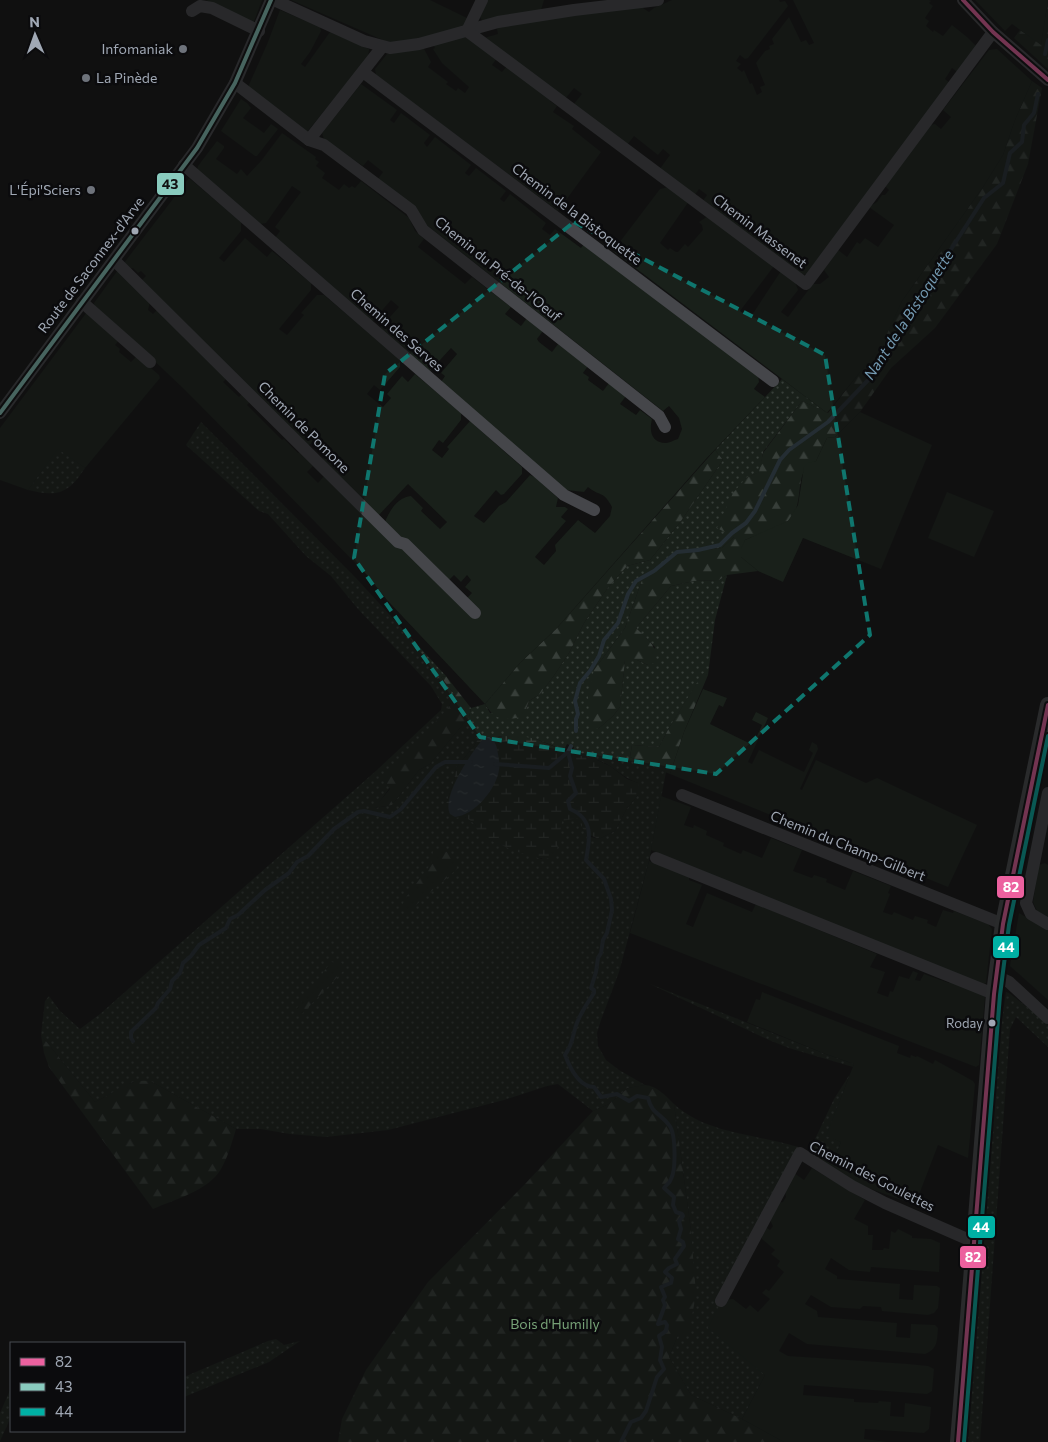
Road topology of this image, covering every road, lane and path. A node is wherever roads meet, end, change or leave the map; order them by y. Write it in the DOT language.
graph roads {
  1 [pos="273,0"];
  2 [pos="482,0"];
  3 [pos="658,0"];
  4 [pos="963,0"];
  5 [pos="192,11"];
  6 [pos="259,31"];
  7 [pos="467,31"];
  8 [pos="993,32"];
  9 [pos="382,47"];
  10 [pos="364,72"];
  11 [pos="1048,80"];
  12 [pos="235,83"];
  13 [pos="309,140"];
  14 [pos="184,165"];
  15 [pos="114,260"];
  16 [pos="82,302"];
  17 [pos="150,362"];
  18 [pos="774,380"];
  19 [pos="0,413"];
  20 [pos="665,427"];
  21 [pos="594,510"];
  22 [pos="475,614"];
  23 [pos="1048,705"];
  24 [pos="1048,793"];
  25 [pos="682,795"];
  26 [pos="656,858"];
  27 [pos="1003,924"];
  28 [pos="1048,924"];
  29 [pos="996,976"];
  30 [pos="994,994"];
  31 [pos="1048,1018"];
  32 [pos="974,1242"];
  33 [pos="721,1301"];
  34 [pos="958,1442"];
  1 -- 6 [label="street, Route de Saconnex-d'Arve"];
  1 -- 9 [label="street"];
  2 -- 7 [label="street"];
  3 -- 7 [label="street"];
  4 -- 8 [label="street"];
  5 -- 6 [label="street"];
  6 -- 12 [label="street, Route de Saconnex-d'Arve"];
  7 -- 8 [label="street, Chemin Massenet"];
  7 -- 9 [label="street"];
  8 -- 11 [label="street"];
  9 -- 10 [label="street"];
  10 -- 13 [label="street"];
  10 -- 18 [label="street, Chemin de la Bistoquette"];
  12 -- 13 [label="street, Chemin du Pré-de-l'Oeuf"];
  12 -- 14 [label="street, Route de Saconnex-d'Arve"];
  13 -- 20 [label="street, Chemin du Pré-de-l'Oeuf"];
  14 -- 15 [label="street, Route de Saconnex-d'Arve"];
  14 -- 21 [label="street, Chemin des Serves"];
  15 -- 16 [label="street, Route de Saconnex-d'Arve"];
  15 -- 22 [label="street, Chemin de Pomone"];
  16 -- 17 [label="street"];
  16 -- 19 [label="street, Route de Saconnex-d'Arve"];
  23 -- 27 [label="main road"];
  24 -- 28 [label="street"];
  25 -- 27 [label="street, Chemin du Champ-Gilbert"];
  26 -- 30 [label="street"];
  27 -- 29 [label="main road"];
  29 -- 30 [label="main road"];
  29 -- 31 [label="street"];
  30 -- 32 [label="main road"];
  32 -- 33 [label="street, Chemin des Goulettes"];
  32 -- 34 [label="main road"];
}
